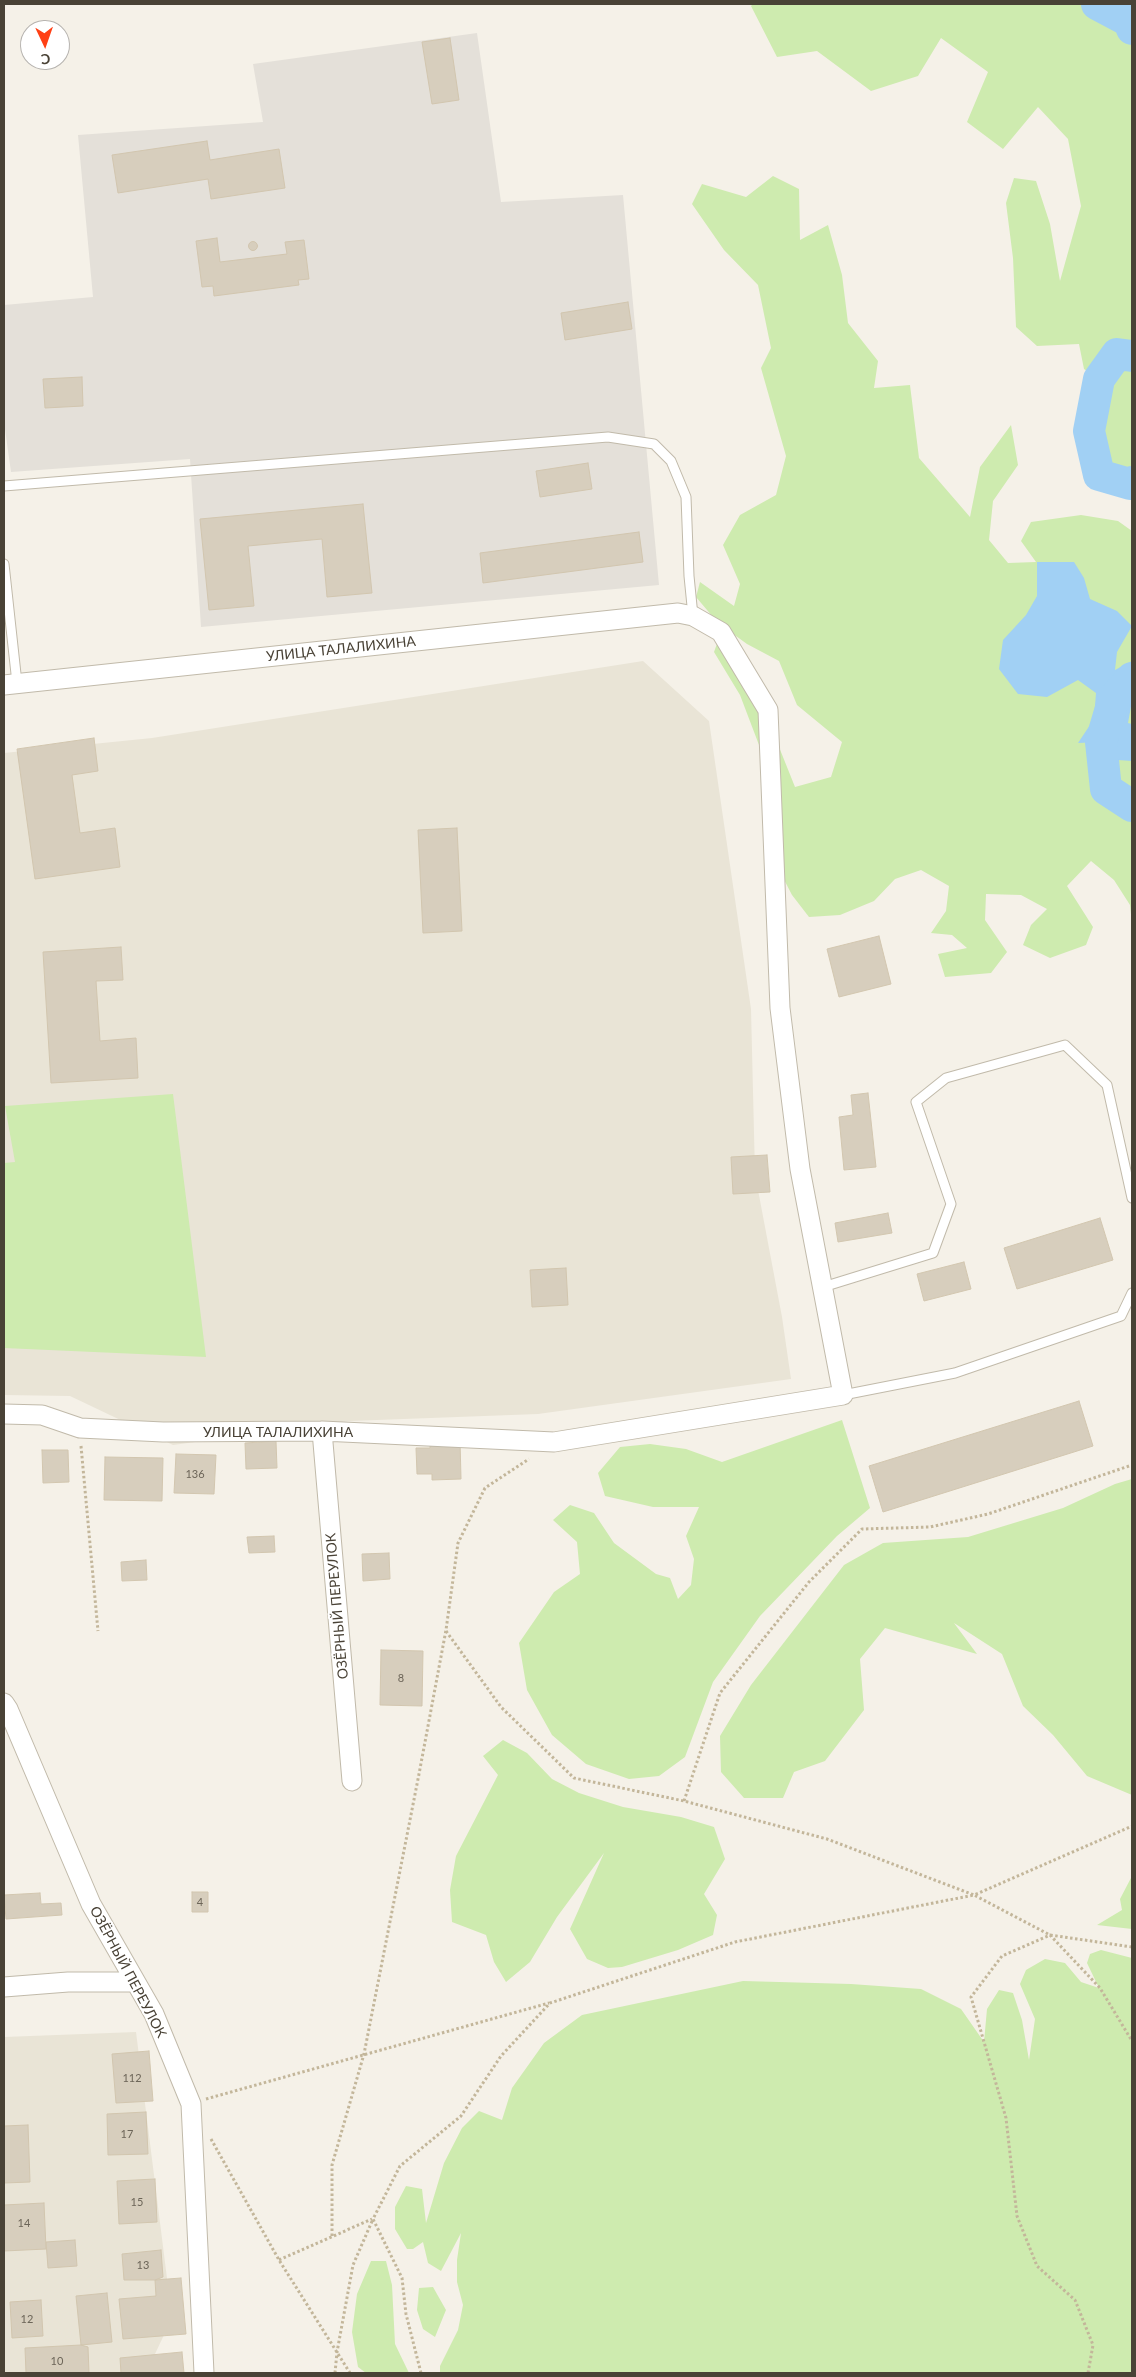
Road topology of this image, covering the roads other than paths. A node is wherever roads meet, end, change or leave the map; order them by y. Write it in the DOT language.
graph roads {
  1 [pos="4,486"];
  2 [pos="4,564"];
  3 [pos="686,615"];
  4 [pos="10,684"];
  5 [pos="1132,1198"];
  6 [pos="823,1287"];
  7 [pos="1132,1293"];
  8 [pos="843,1395"];
  9 [pos="4,1414"];
  10 [pos="322,1431"];
  11 [pos="4,1703"];
  12 [pos="352,1782"];
  13 [pos="134,1982"];
  14 [pos="4,1987"];
  15 [pos="204,2373"];
  1 -- 3 [label="lane"];
  2 -- 4 [label="lane"];
  3 -- 4 [label="street, УЛИЦА ТАЛАЛИХИНА"];
  3 -- 6 [label="street"];
  5 -- 6 [label="lane"];
  6 -- 8 [label="street"];
  7 -- 8 [label="lane"];
  8 -- 10 [label="street, УЛИЦА ТАЛАЛИХИНА"];
  9 -- 10 [label="street, УЛИЦА ТАЛАЛИХИНА"];
  10 -- 12 [label="street, ОЗЁРНЫЙ ПЕРЕУЛОК"];
  11 -- 13 [label="street, ОЗЁРНЫЙ ПЕРЕУЛОК"];
  13 -- 14 [label="street"];
  13 -- 15 [label="street, ОЗЁРНЫЙ ПЕРЕУЛОК"];
}
